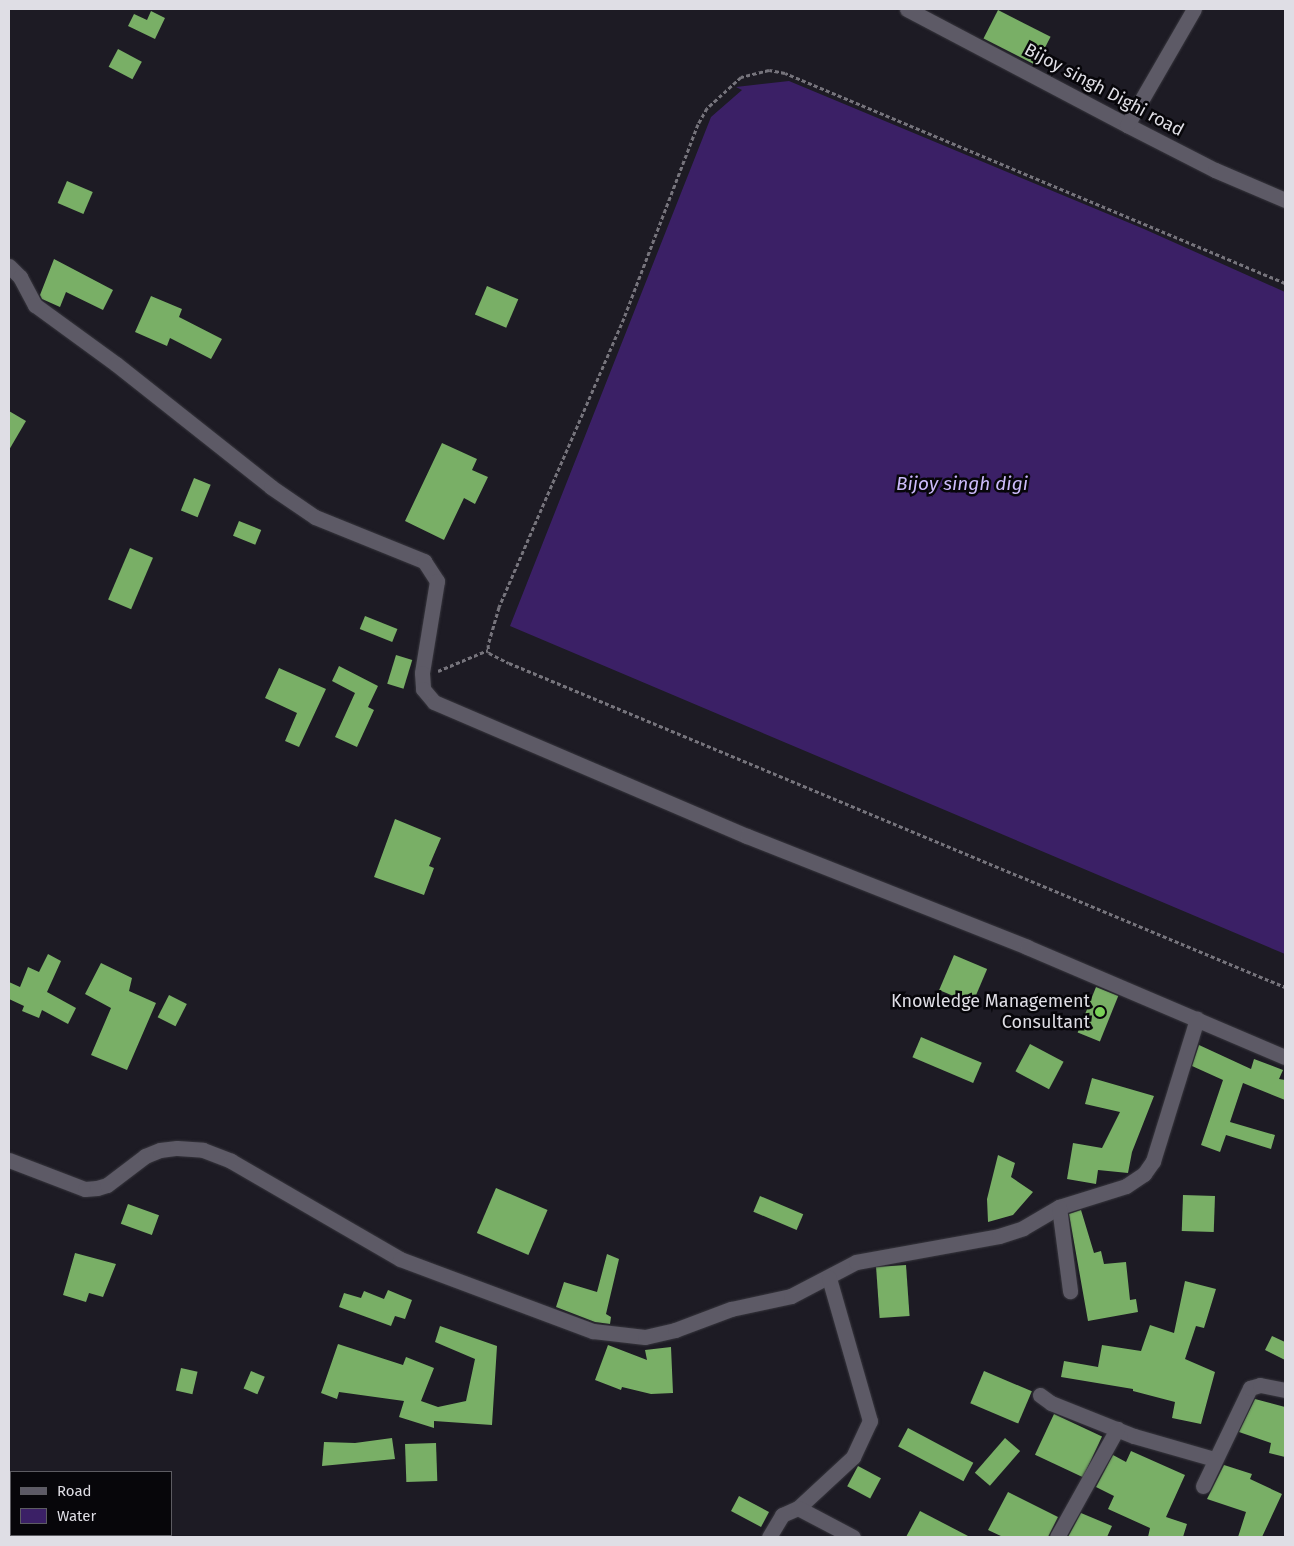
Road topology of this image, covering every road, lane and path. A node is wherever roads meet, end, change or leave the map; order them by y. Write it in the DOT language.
graph roads {
  1 [pos="907,9"];
  2 [pos="1194,9"];
  3 [pos="1127,125"];
  4 [pos="1285,200"];
  5 [pos="9,266"];
  6 [pos="1285,283"];
  7 [pos="488,650"];
  8 [pos="422,678"];
  9 [pos="1285,988"];
  10 [pos="1197,1019"];
  11 [pos="1285,1057"];
  12 [pos="9,1160"];
  13 [pos="1059,1207"];
  14 [pos="829,1278"];
  15 [pos="1070,1290"];
  16 [pos="1285,1390"];
  17 [pos="1040,1395"];
  18 [pos="1118,1429"];
  19 [pos="1214,1459"];
  20 [pos="1202,1486"];
  21 [pos="798,1508"];
  22 [pos="769,1537"];
  23 [pos="853,1537"];
  24 [pos="1057,1537"];
  1 -- 3 [label="street, Bijoy singh Dighi road"];
  2 -- 3 [label="street"];
  3 -- 4 [label="street, Bijoy singh Dighi road"];
  5 -- 8 [label="street"];
  6 -- 7 [label="path"];
  7 -- 8 [label="path"];
  7 -- 9 [label="path"];
  8 -- 10 [label="street"];
  10 -- 11 [label="street"];
  10 -- 13 [label="street"];
  12 -- 14 [label="street"];
  13 -- 14 [label="street"];
  13 -- 15 [label="street"];
  14 -- 21 [label="street"];
  16 -- 19 [label="street"];
  17 -- 18 [label="street"];
  18 -- 19 [label="street"];
  18 -- 24 [label="street"];
  19 -- 20 [label="street"];
  21 -- 22 [label="street"];
  21 -- 23 [label="street"];
}
